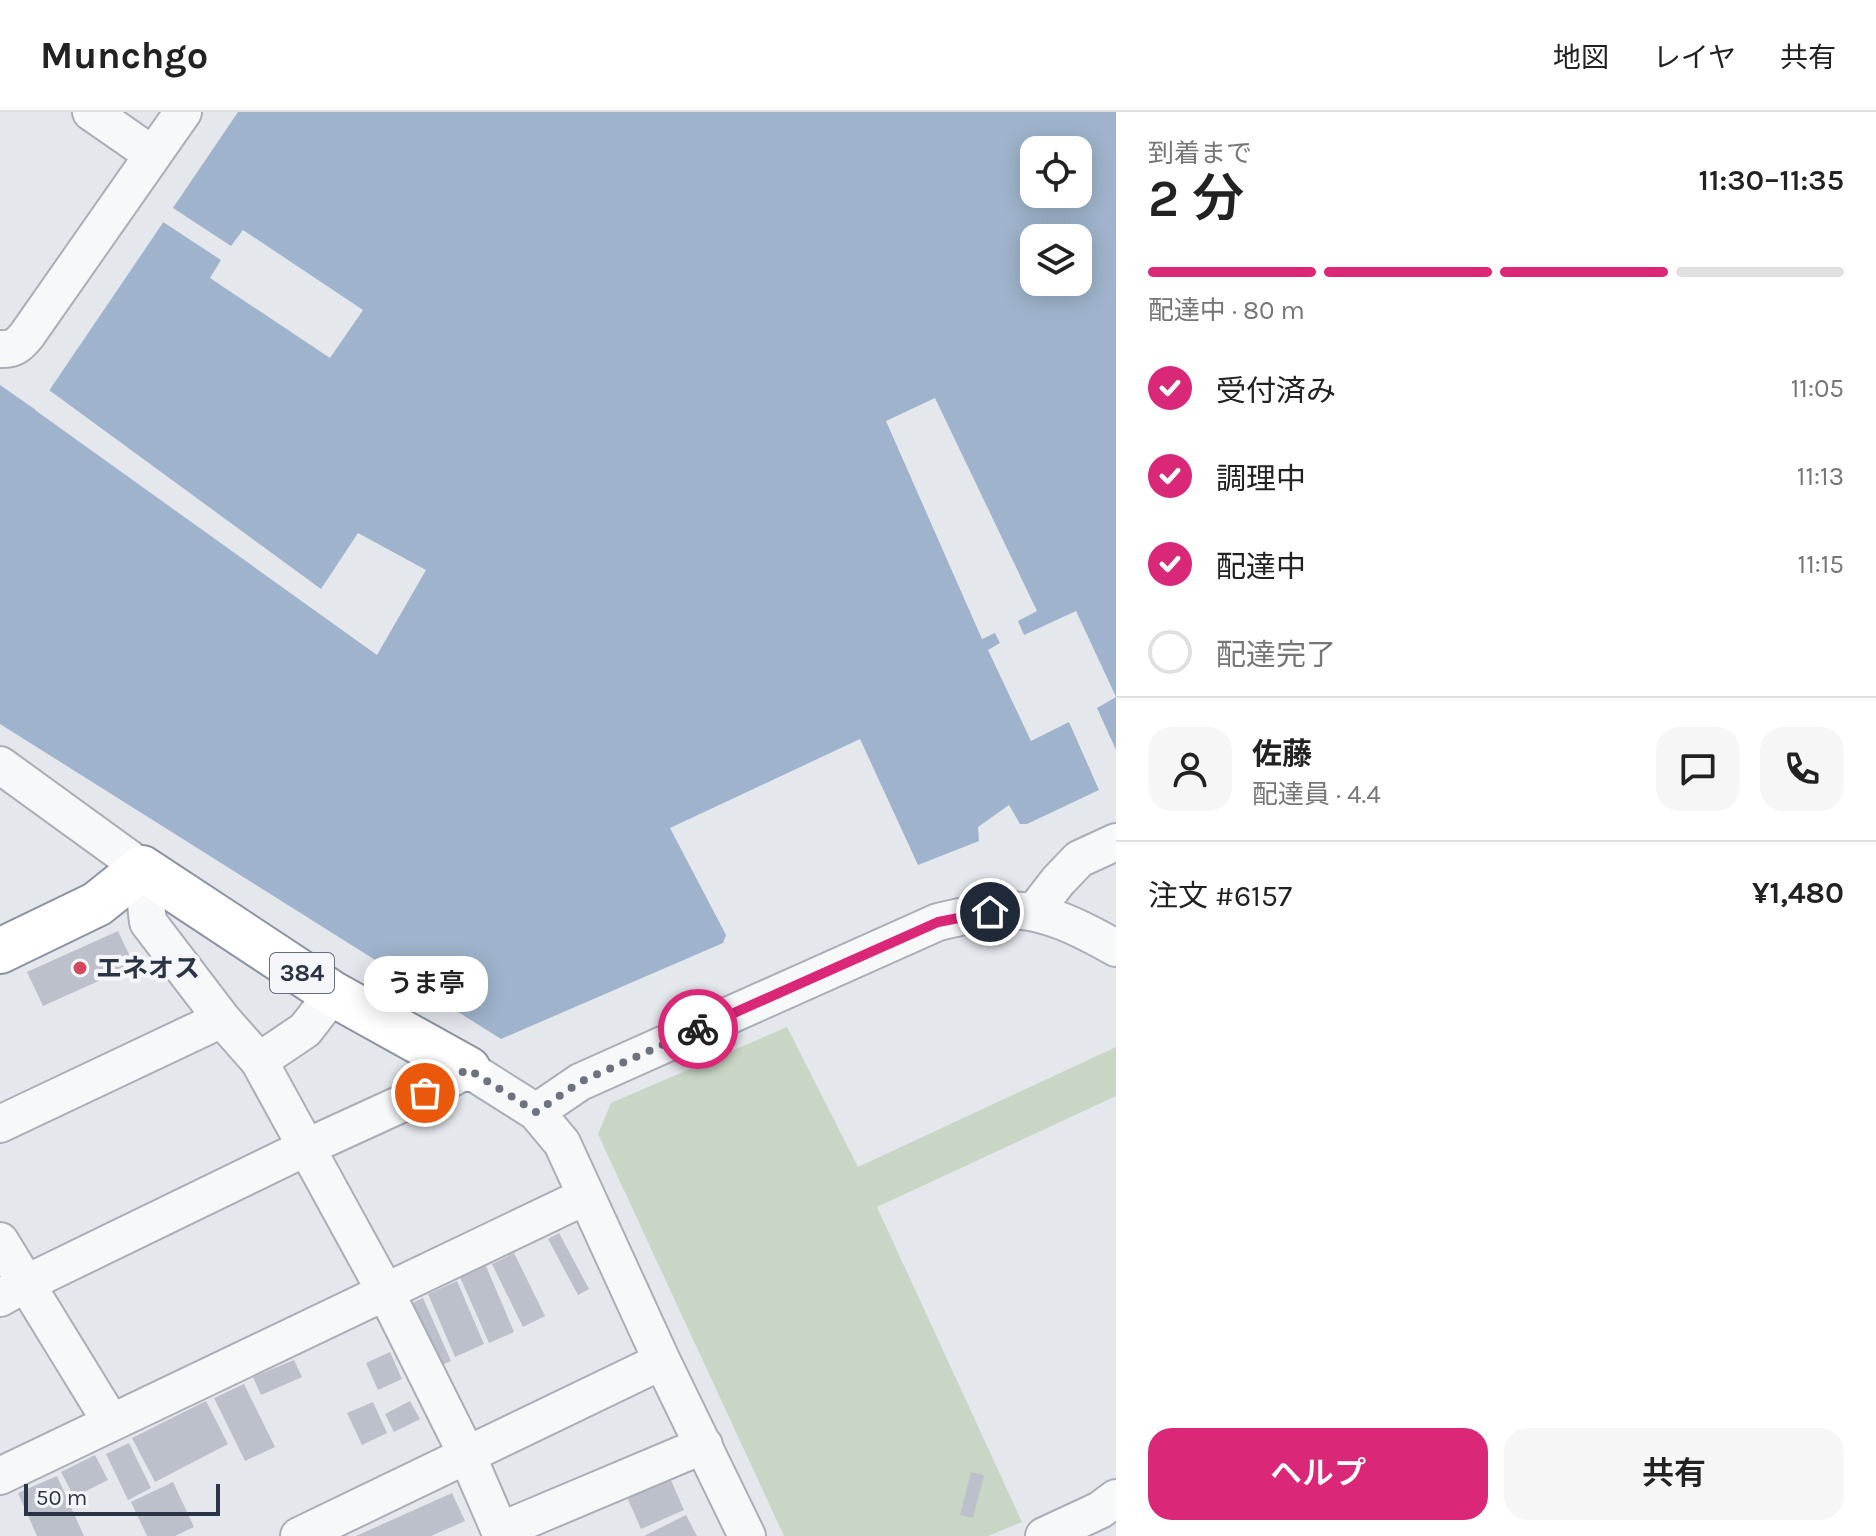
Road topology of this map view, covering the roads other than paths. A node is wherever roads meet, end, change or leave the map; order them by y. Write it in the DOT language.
graph roads {
  1 [pos="91,112"];
  2 [pos="183,112"];
  3 [pos="153,155"];
  4 [pos="0,349"];
  5 [pos="0,765"];
  6 [pos="1116,842"];
  7 [pos="142,868"];
  8 [pos="1034,912"];
  9 [pos="1116,948"];
  10 [pos="0,951"];
  11 [pos="333,994"];
  12 [pos="222,1019"];
  13 [pos="259,1061"];
  14 [pos="468,1069"];
  15 [pos="536,1112"];
  16 [pos="0,1124"];
  17 [pos="307,1147"];
  18 [pos="586,1196"];
  19 [pos="0,1241"];
  20 [pos="13,1291"];
  21 [pos="385,1291"];
  22 [pos="662,1361"];
  23 [pos="111,1422"];
  24 [pos="704,1445"];
  25 [pos="467,1455"];
  26 [pos="0,1476"];
  27 [pos="1116,1498"];
  28 [pos="318,1532"];
  29 [pos="501,1534"];
  30 [pos="747,1536"];
  31 [pos="1044,1536"];
  1 -- 3 [label="street"];
  2 -- 3 [label="street"];
  3 -- 4 [label="street"];
  5 -- 7 [label="street"];
  6 -- 8 [label="street"];
  7 -- 10 [label="highway"];
  7 -- 11 [label="highway, 384"];
  7 -- 12 [label="street"];
  8 -- 9 [label="street"];
  8 -- 15 [label="street"];
  11 -- 13 [label="street"];
  11 -- 14 [label="highway, 384"];
  12 -- 13 [label="street"];
  12 -- 16 [label="street"];
  13 -- 17 [label="street"];
  14 -- 15 [label="street"];
  14 -- 17 [label="street"];
  15 -- 18 [label="street"];
  17 -- 20 [label="street"];
  17 -- 21 [label="street"];
  18 -- 21 [label="street"];
  18 -- 22 [label="street"];
  19 -- 20 [label="street"];
  20 -- 23 [label="street"];
  21 -- 23 [label="street"];
  21 -- 25 [label="street"];
  22 -- 24 [label="street"];
  22 -- 25 [label="street"];
  23 -- 26 [label="street"];
  24 -- 29 [label="street"];
  24 -- 30 [label="street"];
  25 -- 28 [label="street"];
  25 -- 29 [label="street"];
  27 -- 31 [label="street"];
}
